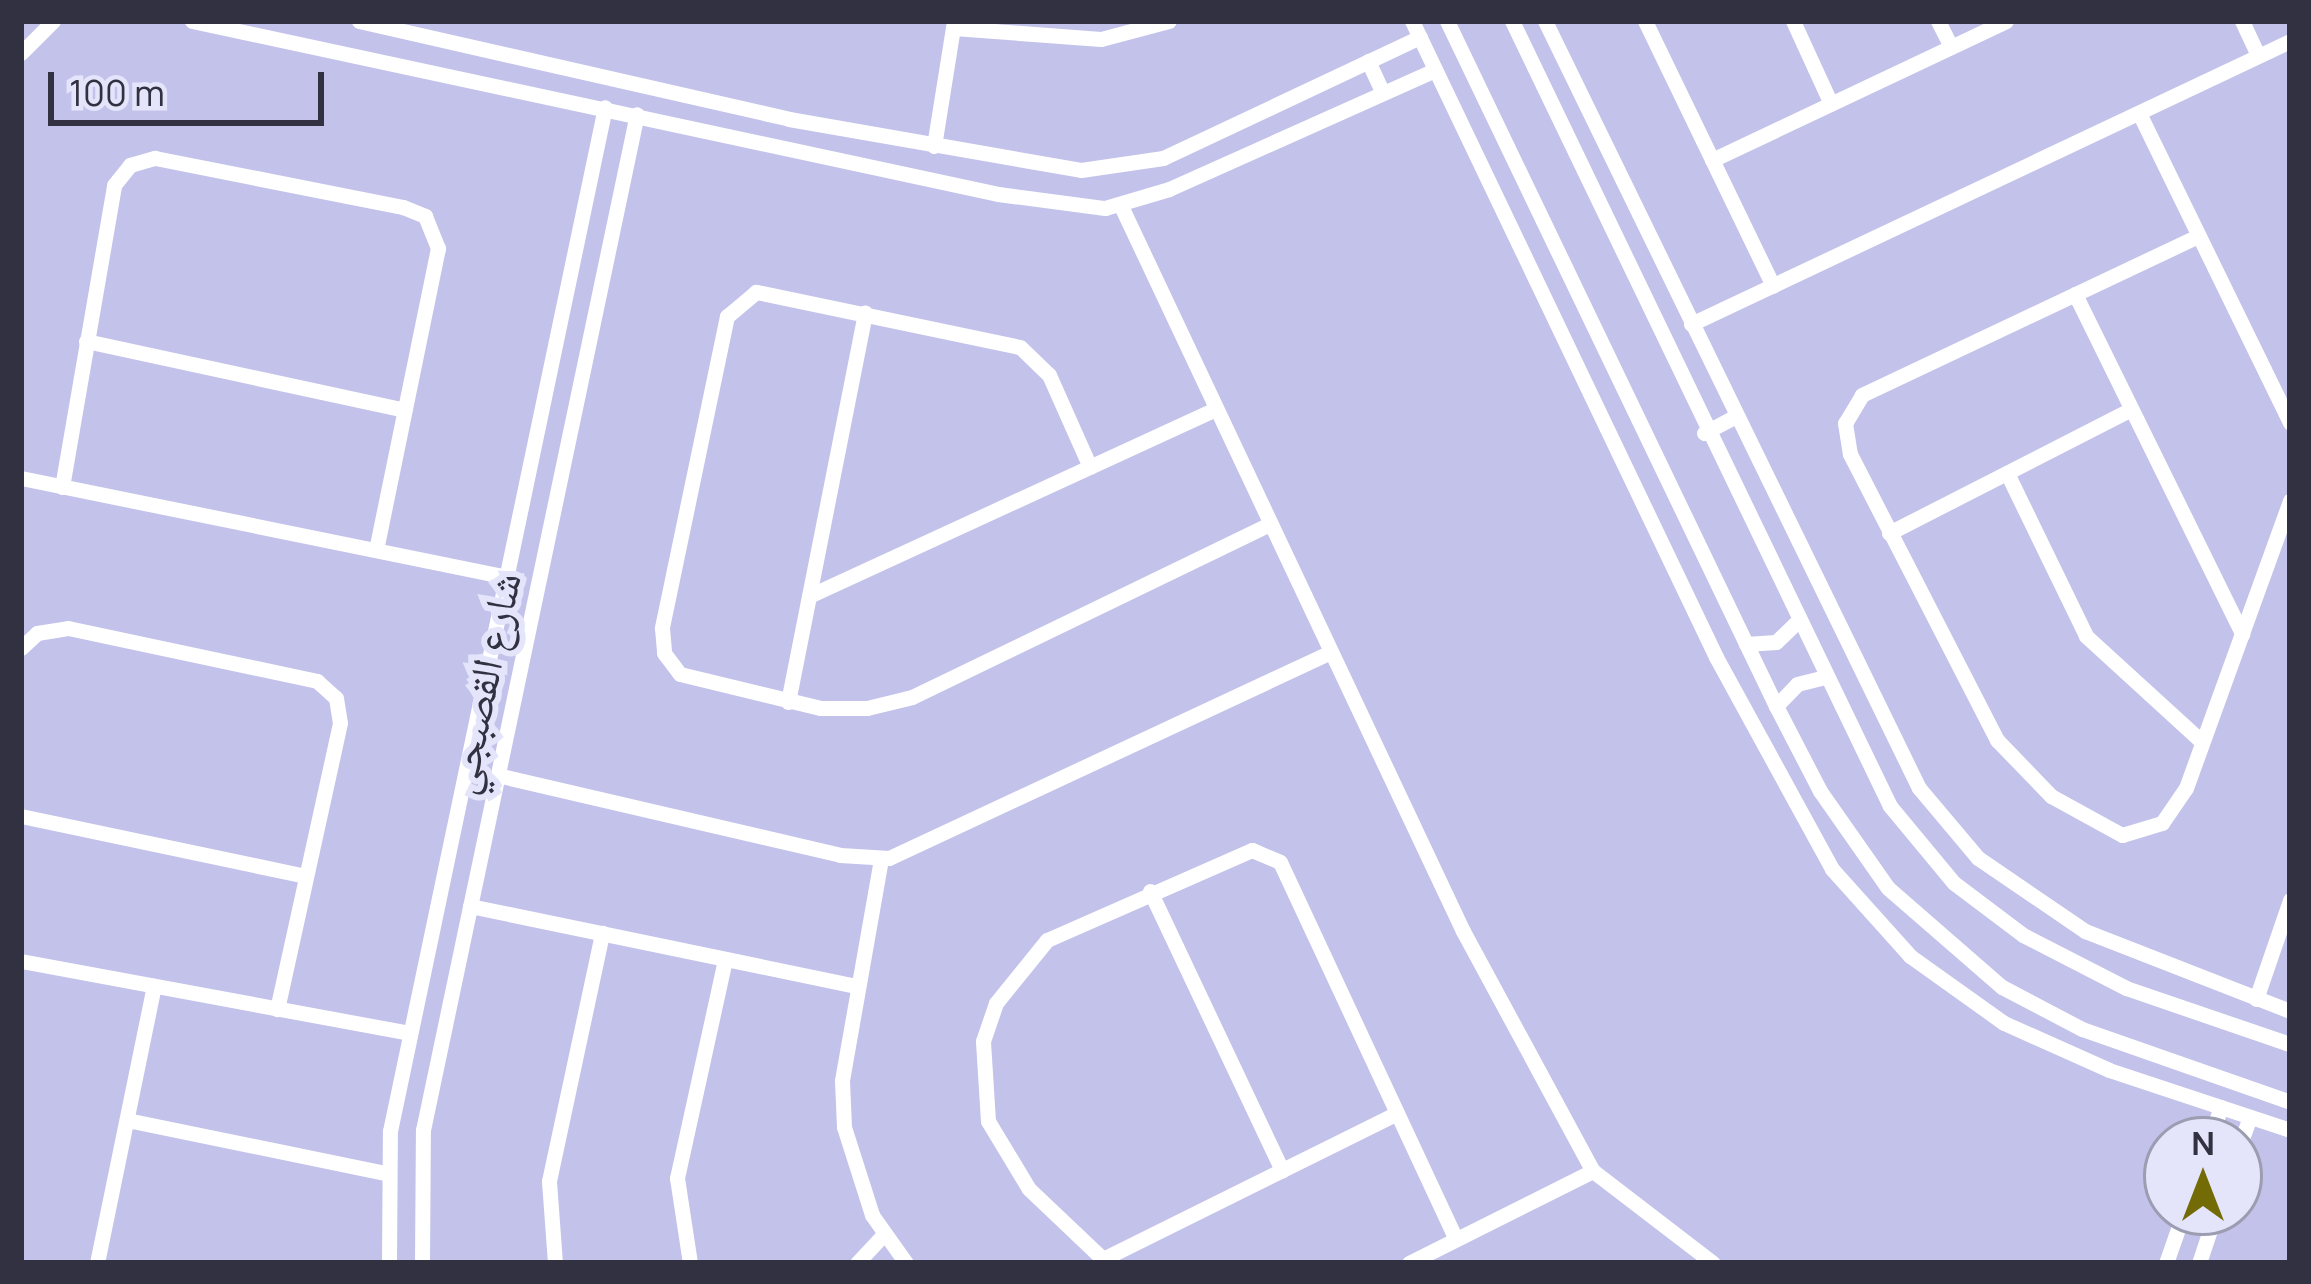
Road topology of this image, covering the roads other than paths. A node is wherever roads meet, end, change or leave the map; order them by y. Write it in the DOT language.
graph roads {
  1 [pos="53,21"];
  2 [pos="192,21"];
  3 [pos="359,21"];
  4 [pos="1168,21"];
  5 [pos="1447,21"];
  6 [pos="1512,21"];
  7 [pos="1545,21"];
  8 [pos="1645,21"];
  9 [pos="1792,21"];
  10 [pos="1938,21"];
  11 [pos="2006,21"];
  12 [pos="2242,21"];
  13 [pos="954,25"];
  14 [pos="1416,29"];
  15 [pos="2290,41"];
  16 [pos="1951,47"];
  17 [pos="21,53"];
  18 [pos="2258,56"];
  19 [pos="1368,62"];
  20 [pos="1436,70"];
  21 [pos="1383,93"];
  22 [pos="1831,104"];
  23 [pos="605,106"];
  24 [pos="2138,113"];
  25 [pos="637,114"];
  26 [pos="789,119"];
  27 [pos="934,146"];
  28 [pos="796,151"];
  29 [pos="1712,160"];
  30 [pos="591,168"];
  31 [pos="623,173"];
  32 [pos="1630,198"];
  33 [pos="1121,206"];
  34 [pos="1603,212"];
  35 [pos="2198,236"];
  36 [pos="1773,286"];
  37 [pos="2074,294"];
  38 [pos="865,313"];
  39 [pos="1691,324"];
  40 [pos="86,341"];
  41 [pos="1618,375"];
  42 [pos="1591,392"];
  43 [pos="2131,409"];
  44 [pos="405,410"];
  45 [pos="1214,410"];
  46 [pos="1736,416"];
  47 [pos="2290,423"];
  48 [pos="1704,433"];
  49 [pos="1090,467"];
  50 [pos="2007,473"];
  51 [pos="21,478"];
  52 [pos="62,487"];
  53 [pos="2290,500"];
  54 [pos="1268,525"];
  55 [pos="1889,533"];
  56 [pos="376,550"];
  57 [pos="504,576"];
  58 [pos="809,596"];
  59 [pos="1798,621"];
  60 [pos="2242,634"];
  61 [pos="1746,644"];
  62 [pos="21,648"];
  63 [pos="1328,653"];
  64 [pos="488,654"];
  65 [pos="520,661"];
  66 [pos="1825,676"];
  67 [pos="788,702"];
  68 [pos="1776,706"];
  69 [pos="2202,742"];
  70 [pos="497,776"];
  71 [pos="21,816"];
  72 [pos="1856,846"];
  73 [pos="881,859"];
  74 [pos="1832,869"];
  75 [pos="306,876"];
  76 [pos="1150,891"];
  77 [pos="2290,900"];
  78 [pos="470,906"];
  79 [pos="602,933"];
  80 [pos="2282,952"];
  81 [pos="2141,957"];
  82 [pos="725,958"];
  83 [pos="21,961"];
  84 [pos="154,986"];
  85 [pos="859,986"];
  86 [pos="2126,988"];
  87 [pos="2256,999"];
  88 [pos="2289,1007"];
  89 [pos="277,1009"];
  90 [pos="409,1033"];
  91 [pos="2119,1043"];
  92 [pos="2290,1044"];
  93 [pos="2109,1070"];
  94 [pos="2290,1102"];
  95 [pos="2221,1107"];
  96 [pos="1397,1113"];
  97 [pos="2218,1116"];
  98 [pos="2247,1116"];
  99 [pos="127,1120"];
  100 [pos="1282,1170"];
  101 [pos="1593,1171"];
  102 [pos="386,1172"];
  103 [pos="884,1234"];
  104 [pos="1456,1239"];
  105 [pos="1105,1261"];
  106 [pos="97,1263"];
  107 [pos="389,1263"];
  108 [pos="422,1263"];
  109 [pos="555,1263"];
  110 [pos="690,1263"];
  111 [pos="856,1263"];
  112 [pos="906,1263"];
  113 [pos="1409,1263"];
  114 [pos="1714,1263"];
  1 -- 17 [label="street"];
  2 -- 23 [label="street"];
  3 -- 26 [label="street"];
  4 -- 13 [label="street"];
  5 -- 41 [label="street"];
  6 -- 34 [label="street"];
  7 -- 32 [label="street"];
  8 -- 29 [label="street"];
  9 -- 22 [label="street"];
  10 -- 16 [label="street"];
  11 -- 16 [label="street"];
  12 -- 18 [label="street"];
  13 -- 27 [label="street"];
  14 -- 19 [label="street"];
  14 -- 20 [label="street"];
  15 -- 18 [label="street"];
  16 -- 22 [label="street"];
  18 -- 24 [label="street"];
  19 -- 21 [label="street"];
  19 -- 27 [label="street"];
  20 -- 21 [label="street"];
  20 -- 42 [label="street"];
  21 -- 33 [label="street"];
  22 -- 29 [label="street"];
  23 -- 25 [label="street"];
  23 -- 30 [label="street, شارع القصبجي"];
  24 -- 35 [label="street"];
  24 -- 36 [label="street"];
  25 -- 28 [label="street"];
  25 -- 31 [label="street, شارع القصبجي"];
  26 -- 27 [label="street"];
  26 -- 28 [label="street"];
  28 -- 33 [label="street"];
  29 -- 36 [label="street"];
  30 -- 31 [label="street"];
  30 -- 57 [label="street, شارع القصبجي"];
  31 -- 65 [label="street, شارع القصبجي"];
  32 -- 34 [label="street"];
  32 -- 39 [label="street"];
  33 -- 45 [label="street"];
  34 -- 48 [label="street"];
  35 -- 37 [label="street"];
  35 -- 47 [label="street"];
  36 -- 39 [label="street"];
  37 -- 43 [label="street"];
  37 -- 55 [label="street"];
  38 -- 49 [label="street"];
  38 -- 58 [label="street"];
  38 -- 67 [label="street"];
  39 -- 46 [label="street"];
  40 -- 44 [label="street"];
  40 -- 44 [label="street"];
  40 -- 52 [label="street"];
  41 -- 42 [label="street"];
  41 -- 61 [label="street"];
  42 -- 74 [label="street"];
  43 -- 50 [label="street"];
  43 -- 60 [label="street"];
  44 -- 56 [label="street"];
  45 -- 49 [label="street"];
  45 -- 54 [label="street"];
  46 -- 48 [label="street"];
  46 -- 81 [label="street"];
  48 -- 59 [label="street"];
  49 -- 58 [label="street"];
  50 -- 55 [label="street"];
  50 -- 69 [label="street"];
  51 -- 52 [label="street"];
  52 -- 56 [label="street"];
  53 -- 60 [label="street"];
  54 -- 63 [label="street"];
  54 -- 67 [label="street"];
  55 -- 69 [label="street"];
  56 -- 57 [label="street"];
  57 -- 64 [label="street, شارع القصبجي"];
  58 -- 67 [label="street"];
  59 -- 61 [label="street"];
  59 -- 66 [label="street"];
  60 -- 69 [label="street"];
  61 -- 68 [label="street"];
  62 -- 75 [label="street"];
  63 -- 73 [label="street"];
  63 -- 101 [label="street"];
  64 -- 65 [label="street"];
  64 -- 90 [label="street, شارع القصبجي"];
  65 -- 70 [label="street, شارع القصبجي"];
  66 -- 68 [label="street"];
  66 -- 86 [label="street"];
  68 -- 72 [label="street"];
  70 -- 73 [label="street"];
  70 -- 78 [label="street, شارع القصبجي"];
  71 -- 75 [label="street"];
  72 -- 74 [label="street"];
  72 -- 91 [label="street"];
  73 -- 85 [label="street"];
  74 -- 93 [label="street"];
  75 -- 89 [label="street"];
  76 -- 96 [label="street"];
  76 -- 100 [label="street"];
  76 -- 105 [label="street"];
  77 -- 80 [label="street"];
  78 -- 79 [label="street"];
  78 -- 108 [label="street, شارع القصبجي"];
  79 -- 82 [label="street"];
  79 -- 109 [label="street"];
  80 -- 87 [label="street"];
  81 -- 86 [label="street"];
  81 -- 87 [label="street"];
  82 -- 85 [label="street"];
  82 -- 110 [label="street"];
  83 -- 84 [label="street"];
  84 -- 89 [label="street"];
  84 -- 99 [label="street"];
  85 -- 103 [label="street"];
  86 -- 92 [label="street"];
  87 -- 88 [label="street"];
  89 -- 90 [label="street"];
  90 -- 102 [label="street, شارع القصبجي"];
  91 -- 93 [label="street"];
  91 -- 94 [label="street"];
  93 -- 95 [label="street"];
  95 -- 97 [label="street"];
  95 -- 98 [label="street"];
  96 -- 100 [label="street"];
  96 -- 104 [label="street"];
  99 -- 102 [label="street"];
  99 -- 106 [label="street"];
  100 -- 105 [label="street"];
  101 -- 104 [label="street"];
  101 -- 114 [label="street"];
  102 -- 107 [label="street, شارع القصبجي"];
  103 -- 111 [label="street"];
  103 -- 112 [label="street"];
  104 -- 113 [label="street"];
}
